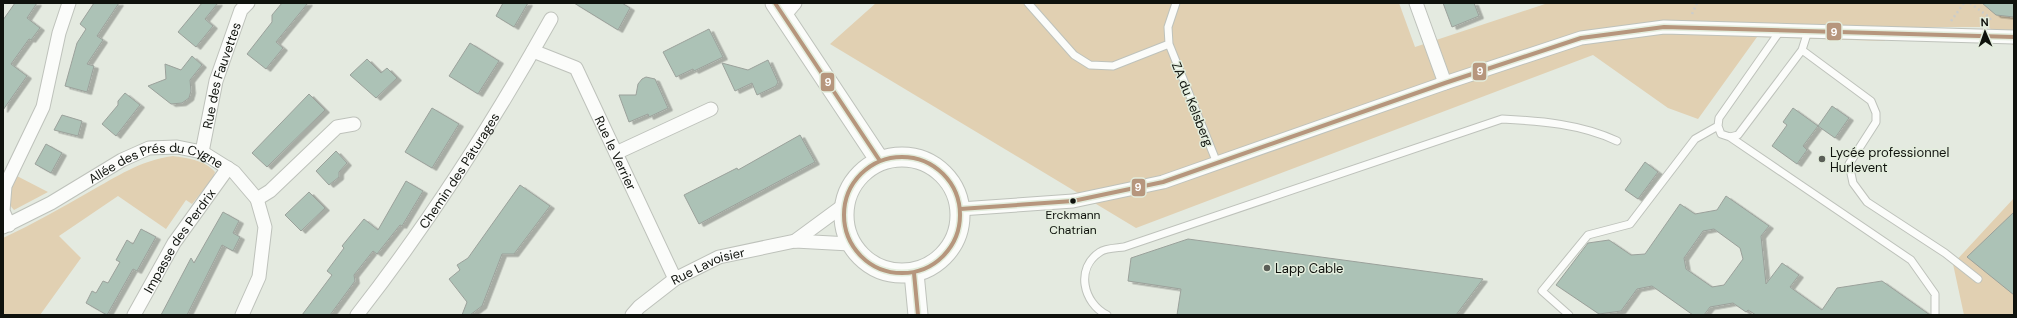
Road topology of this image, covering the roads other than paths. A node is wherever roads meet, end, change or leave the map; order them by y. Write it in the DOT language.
graph roads {
  1 [pos="69,3"];
  2 [pos="248,3"];
  3 [pos="1028,3"];
  4 [pos="1176,3"];
  5 [pos="1416,3"];
  6 [pos="785,7"];
  7 [pos="551,19"];
  8 [pos="1780,30"];
  9 [pos="1808,31"];
  10 [pos="2014,37"];
  11 [pos="1169,44"];
  12 [pos="1802,50"];
  13 [pos="533,51"];
  14 [pos="1445,83"];
  15 [pos="712,109"];
  16 [pos="354,124"];
  17 [pos="1718,126"];
  18 [pos="1730,137"];
  19 [pos="1617,141"];
  20 [pos="202,152"];
  21 [pos="616,153"];
  22 [pos="880,161"];
  23 [pos="1217,163"];
  24 [pos="228,168"];
  25 [pos="257,199"];
  26 [pos="844,205"];
  27 [pos="960,209"];
  28 [pos="6,226"];
  29 [pos="795,241"];
  30 [pos="850,244"];
  31 [pos="914,273"];
  32 [pos="1978,279"];
  33 [pos="675,280"];
  34 [pos="134,315"];
  35 [pos="242,315"];
  36 [pos="357,315"];
  37 [pos="632,315"];
  38 [pos="918,315"];
  39 [pos="1107,315"];
  40 [pos="1569,315"];
  41 [pos="1935,315"];
  1 -- 28 [label="street"];
  2 -- 20 [label="street, Rue des Fauvettes"];
  3 -- 11 [label="lane, ZA du Kelsberg"];
  4 -- 11 [label="lane, ZA du Kelsberg"];
  5 -- 14 [label="street"];
  6 -- 22 [label="main road"];
  7 -- 13 [label="street, Chemin des Pâturages"];
  8 -- 9 [label="street"];
  8 -- 14 [label="street"];
  8 -- 17 [label="lane"];
  9 -- 10 [label="street"];
  9 -- 12 [label="lane"];
  11 -- 23 [label="lane, ZA du Kelsberg"];
  12 -- 18 [label="lane"];
  12 -- 32 [label="lane"];
  13 -- 21 [label="street, Rue le Verrier"];
  13 -- 36 [label="street, Chemin des Pâturages"];
  14 -- 23 [label="street"];
  15 -- 21 [label="street"];
  16 -- 25 [label="street"];
  17 -- 18 [label="lane"];
  17 -- 40 [label="lane"];
  18 -- 41 [label="lane"];
  19 -- 39 [label="lane"];
  20 -- 24 [label="street, Allée des Prés du Cygne"];
  20 -- 28 [label="street, Allée des Prés du Cygne"];
  21 -- 33 [label="street, Rue le Verrier"];
  22 -- 26 [label="main road"];
  22 -- 27 [label="main road"];
  23 -- 27 [label="street"];
  24 -- 25 [label="street, Allée des Prés du Cygne"];
  24 -- 34 [label="street, Impasse des Perdrix"];
  25 -- 35 [label="street, Allée des Prés du Cygne"];
  26 -- 29 [label="street, Rue Lavoisier"];
  26 -- 30 [label="main road"];
  27 -- 31 [label="main road"];
  29 -- 30 [label="street, Rue Lavoisier"];
  29 -- 33 [label="street, Rue Lavoisier"];
  30 -- 31 [label="main road"];
  31 -- 38 [label="main road"];
  33 -- 37 [label="street, Rue Lavoisier"];
}
